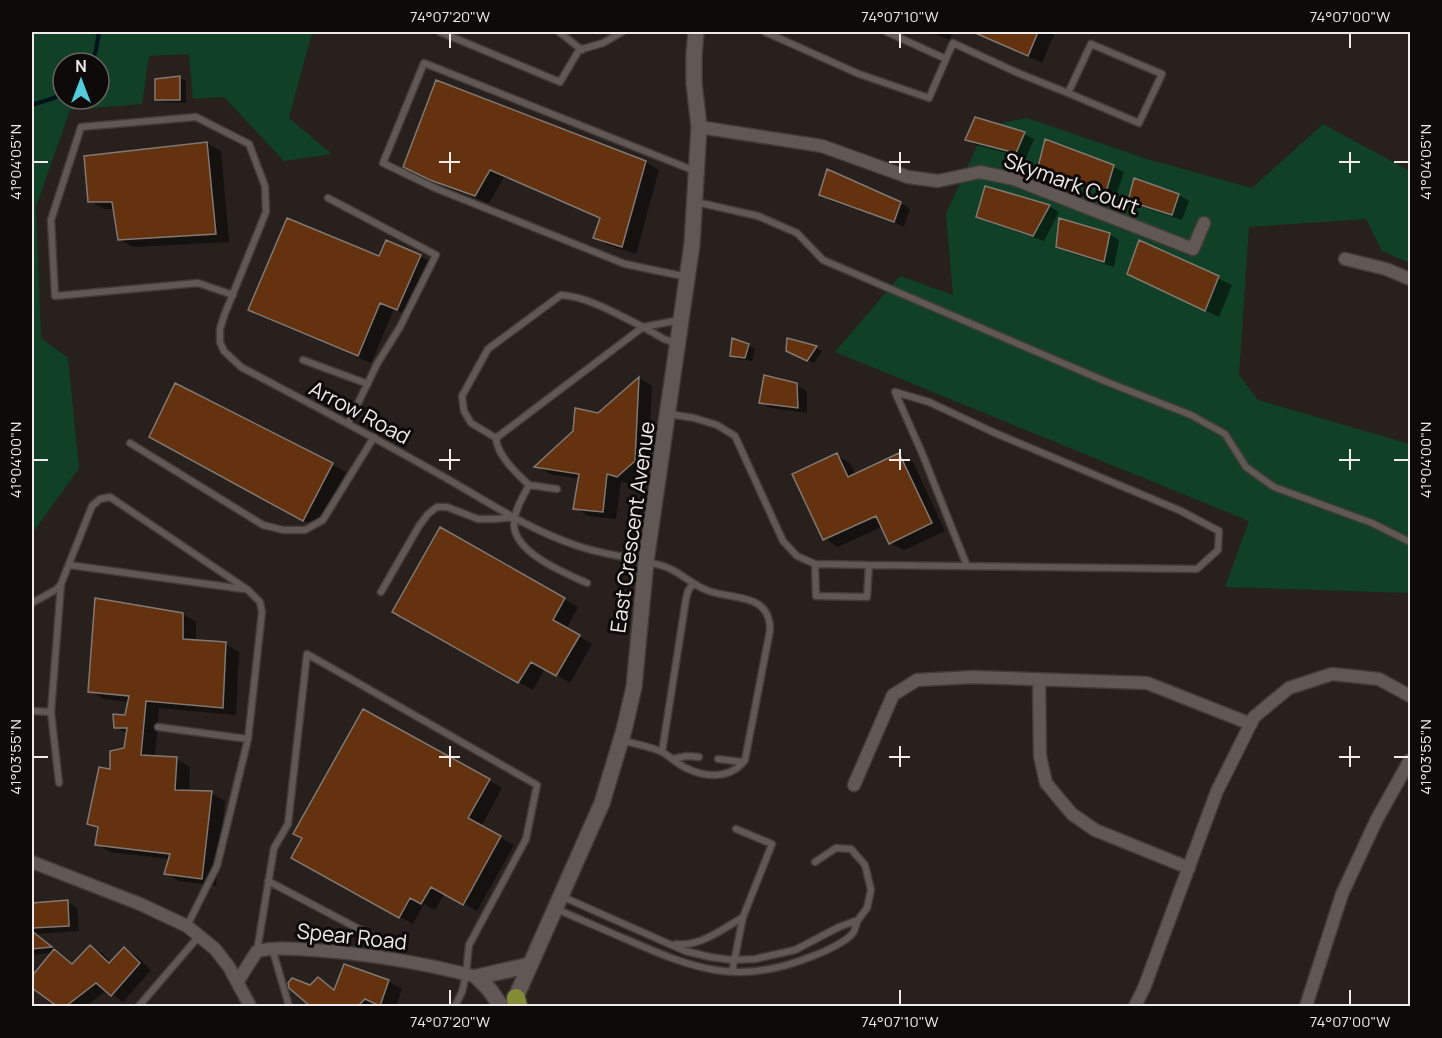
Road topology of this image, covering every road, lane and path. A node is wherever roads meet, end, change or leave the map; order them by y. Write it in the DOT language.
graph roads {
  1 [pos="440,32"];
  2 [pos="559,32"];
  3 [pos="622,32"];
  4 [pos="696,32"];
  5 [pos="768,32"];
  6 [pos="887,32"];
  7 [pos="582,50"];
  8 [pos="946,59"];
  9 [pos="1068,93"];
  10 [pos="699,127"];
  11 [pos="697,171"];
  12 [pos="328,198"];
  13 [pos="695,202"];
  14 [pos="1204,223"];
  15 [pos="1345,259"];
  16 [pos="687,277"];
  17 [pos="1410,279"];
  18 [pos="233,296"];
  19 [pos="681,320"];
  20 [pos="643,327"];
  21 [pos="678,344"];
  22 [pos="303,360"];
  23 [pos="368,384"];
  24 [pos="669,414"];
  25 [pos="348,424"];
  26 [pos="374,437"];
  27 [pos="496,438"];
  28 [pos="130,443"];
  29 [pos="528,485"];
  30 [pos="556,489"];
  31 [pos="515,517"];
  32 [pos="1410,542"];
  33 [pos="646,561"];
  34 [pos="815,564"];
  35 [pos="69,565"];
  36 [pos="869,566"];
  37 [pos="967,566"];
  38 [pos="587,583"];
  39 [pos="693,583"];
  40 [pos="61,584"];
  41 [pos="248,590"];
  42 [pos="381,592"];
  43 [pos="32,603"];
  44 [pos="1039,679"];
  45 [pos="1410,696"];
  46 [pos="32,711"];
  47 [pos="51,712"];
  48 [pos="1251,724"];
  49 [pos="158,727"];
  50 [pos="248,739"];
  51 [pos="621,740"];
  52 [pos="662,752"];
  53 [pos="699,757"];
  54 [pos="672,759"];
  55 [pos="718,759"];
  56 [pos="1410,760"];
  57 [pos="743,762"];
  58 [pos="59,783"];
  59 [pos="854,785"];
  60 [pos="736,829"];
  61 [pos="32,862"];
  62 [pos="816,862"];
  63 [pos="1190,868"];
  64 [pos="268,881"];
  65 [pos="558,902"];
  66 [pos="743,917"];
  67 [pos="858,920"];
  68 [pos="187,926"];
  69 [pos="200,935"];
  70 [pos="372,936"];
  71 [pos="669,943"];
  72 [pos="272,948"];
  73 [pos="257,951"];
  74 [pos="733,960"];
  75 [pos="530,965"];
  76 [pos="732,972"];
  77 [pos="472,975"];
  78 [pos="238,981"];
  79 [pos="512,1004"];
  80 [pos="139,1006"];
  81 [pos="250,1006"];
  82 [pos="289,1006"];
  83 [pos="455,1006"];
  84 [pos="1135,1006"];
  85 [pos="1306,1006"];
  1 -- 7 [label="lane"];
  2 -- 7 [label="lane"];
  3 -- 7 [label="lane"];
  4 -- 10 [label="street, East Crescent Avenue"];
  5 -- 8 [label="lane"];
  6 -- 8 [label="lane"];
  8 -- 9 [label="lane"];
  9 -- 9 [label="lane"];
  10 -- 11 [label="street, East Crescent Avenue"];
  10 -- 14 [label="street, Skymark Court"];
  11 -- 13 [label="street, East Crescent Avenue"];
  11 -- 16 [label="lane"];
  12 -- 23 [label="lane"];
  13 -- 16 [label="street, East Crescent Avenue"];
  13 -- 32 [label="lane"];
  15 -- 17 [label="street"];
  16 -- 19 [label="street, East Crescent Avenue"];
  18 -- 18 [label="lane, Arrow Road"];
  18 -- 25 [label="lane, Arrow Road"];
  19 -- 20 [label="lane"];
  19 -- 21 [label="street, East Crescent Avenue"];
  20 -- 21 [label="lane"];
  20 -- 27 [label="lane"];
  20 -- 27 [label="lane"];
  21 -- 24 [label="street, East Crescent Avenue"];
  22 -- 23 [label="lane"];
  23 -- 25 [label="lane"];
  24 -- 33 [label="street, East Crescent Avenue"];
  24 -- 34 [label="lane"];
  25 -- 26 [label="lane, Arrow Road"];
  26 -- 28 [label="lane"];
  26 -- 31 [label="lane, Arrow Road"];
  27 -- 29 [label="lane"];
  29 -- 30 [label="lane"];
  29 -- 31 [label="lane"];
  31 -- 33 [label="lane, Arrow Road"];
  31 -- 38 [label="lane"];
  31 -- 42 [label="lane"];
  33 -- 39 [label="lane, Arrow Road"];
  33 -- 51 [label="street, East Crescent Avenue"];
  34 -- 36 [label="lane"];
  34 -- 36 [label="lane"];
  35 -- 40 [label="lane"];
  35 -- 41 [label="lane"];
  35 -- 41 [label="lane"];
  36 -- 37 [label="lane"];
  37 -- 37 [label="lane"];
  39 -- 52 [label="lane"];
  39 -- 57 [label="lane, Arrow Road"];
  40 -- 43 [label="lane"];
  40 -- 47 [label="lane"];
  41 -- 50 [label="lane"];
  44 -- 48 [label="street"];
  44 -- 59 [label="street"];
  44 -- 63 [label="street"];
  45 -- 48 [label="street"];
  46 -- 47 [label="lane"];
  47 -- 58 [label="lane"];
  48 -- 63 [label="street"];
  49 -- 50 [label="lane"];
  50 -- 68 [label="lane"];
  51 -- 52 [label="lane"];
  51 -- 65 [label="street, East Crescent Avenue"];
  52 -- 54 [label="lane"];
  53 -- 54 [label="lane"];
  54 -- 57 [label="lane"];
  55 -- 57 [label="lane"];
  56 -- 85 [label="street"];
  60 -- 66 [label="lane"];
  61 -- 68 [label="street"];
  62 -- 67 [label="lane"];
  63 -- 84 [label="street"];
  64 -- 70 [label="lane"];
  64 -- 73 [label="lane"];
  64 -- 77 [label="lane"];
  65 -- 71 [label="lane"];
  65 -- 75 [label="street, East Crescent Avenue"];
  65 -- 76 [label="lane"];
  66 -- 71 [label="lane"];
  66 -- 74 [label="lane"];
  67 -- 74 [label="lane"];
  67 -- 76 [label="lane"];
  68 -- 69 [label="street"];
  69 -- 78 [label="street"];
  69 -- 80 [label="lane"];
  71 -- 74 [label="lane"];
  72 -- 73 [label="street, Spear Road"];
  72 -- 77 [label="street, Spear Road"];
  72 -- 82 [label="lane"];
  73 -- 78 [label="street"];
  74 -- 76 [label="lane"];
  75 -- 77 [label="street"];
  75 -- 79 [label="street, East Crescent Avenue"];
  77 -- 79 [label="street"];
  77 -- 83 [label="lane"];
  78 -- 81 [label="street"];
}
